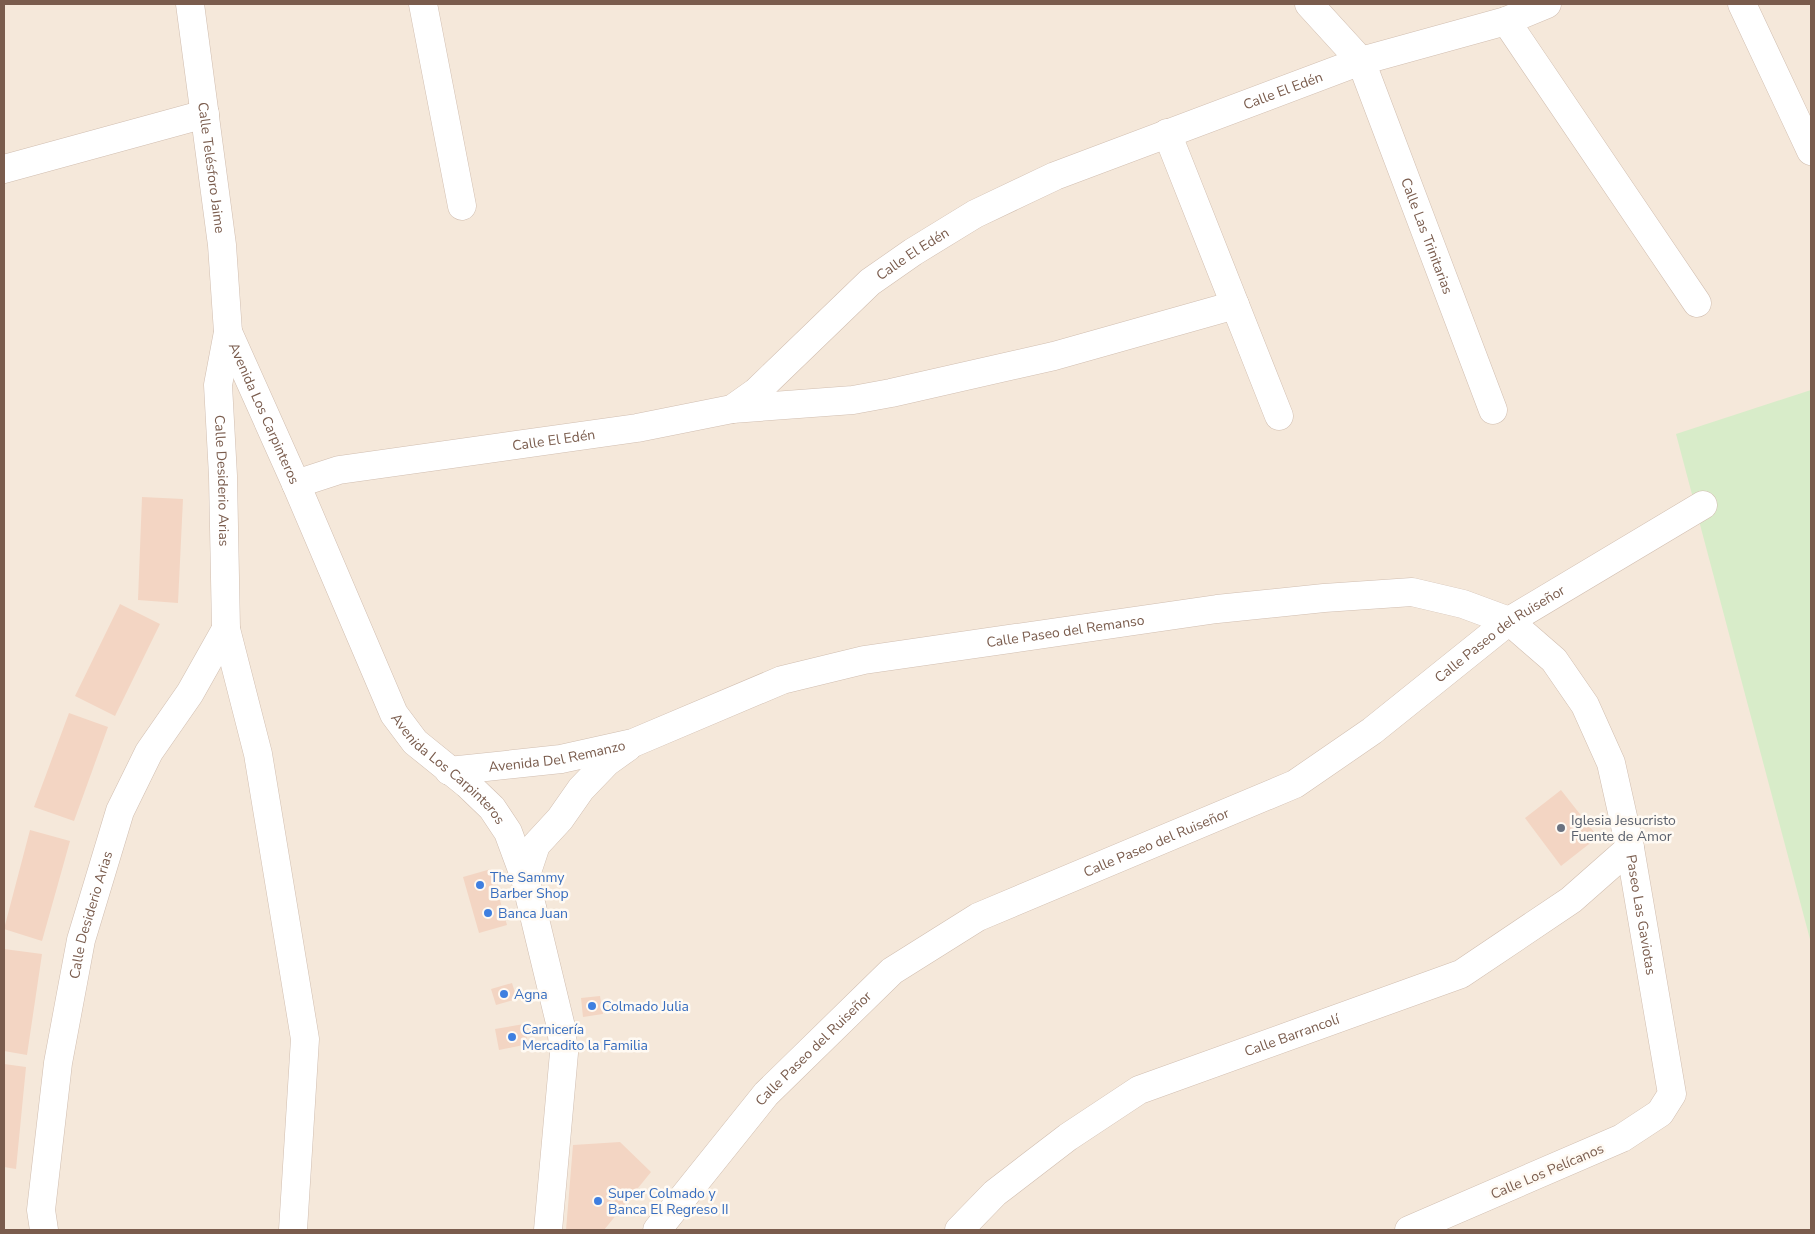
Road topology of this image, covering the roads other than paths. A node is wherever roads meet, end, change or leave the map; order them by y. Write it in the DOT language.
graph roads {
  1 [pos="190,4"];
  2 [pos="423,4"];
  3 [pos="1309,4"];
  4 [pos="1546,4"];
  5 [pos="1742,4"];
  6 [pos="1506,22"];
  7 [pos="1361,61"];
  8 [pos="205,114"];
  9 [pos="1167,133"];
  10 [pos="1811,151"];
  11 [pos="4,169"];
  12 [pos="462,206"];
  13 [pos="1697,303"];
  14 [pos="1235,305"];
  15 [pos="228,332"];
  16 [pos="732,409"];
  17 [pos="1493,410"];
  18 [pos="1279,416"];
  19 [pos="296,484"];
  20 [pos="1703,505"];
  21 [pos="1509,621"];
  22 [pos="226,629"];
  23 [pos="633,743"];
  24 [pos="450,771"];
  25 [pos="1630,848"];
  26 [pos="525,878"];
  27 [pos="1672,1094"];
  28 [pos="44,1230"];
  29 [pos="293,1230"];
  30 [pos="548,1230"];
  31 [pos="657,1230"];
  32 [pos="959,1230"];
  33 [pos="1409,1230"];
  1 -- 8 [label="street, Calle Telésforo Jaime"];
  2 -- 12 [label="street"];
  3 -- 7 [label="street"];
  4 -- 6 [label="street, Calle El Edén"];
  5 -- 10 [label="street"];
  6 -- 7 [label="street, Calle El Edén"];
  6 -- 13 [label="street"];
  7 -- 9 [label="street, Calle El Edén"];
  7 -- 17 [label="street, Calle Las Trinitarias"];
  8 -- 11 [label="street"];
  8 -- 15 [label="street, Calle Telésforo Jaime"];
  9 -- 14 [label="street"];
  9 -- 16 [label="street, Calle El Edén"];
  14 -- 16 [label="street"];
  14 -- 18 [label="street"];
  15 -- 19 [label="street, Avenida Los Carpinteros"];
  15 -- 22 [label="street, Calle Desiderio Arias"];
  16 -- 19 [label="street, Calle El Edén"];
  19 -- 24 [label="street, Avenida Los Carpinteros"];
  20 -- 21 [label="street, Calle Paseo del Ruiseñor"];
  21 -- 23 [label="street, Calle Paseo del Remanso"];
  21 -- 25 [label="street, Paseo Las Gaviotas"];
  21 -- 31 [label="street, Calle Paseo del Ruiseñor"];
  22 -- 28 [label="street, Calle Desiderio Arias"];
  22 -- 29 [label="street, Calle Desiderio Arias"];
  23 -- 24 [label="street, Avenida Del Remanzo"];
  23 -- 26 [label="street"];
  24 -- 26 [label="street, Avenida Los Carpinteros"];
  25 -- 27 [label="street, Paseo Las Gaviotas"];
  25 -- 32 [label="street, Calle Barrancolí"];
  26 -- 30 [label="street, Avenida Los Carpinteros"];
  27 -- 33 [label="street, Calle Los Pelícanos"];
}
